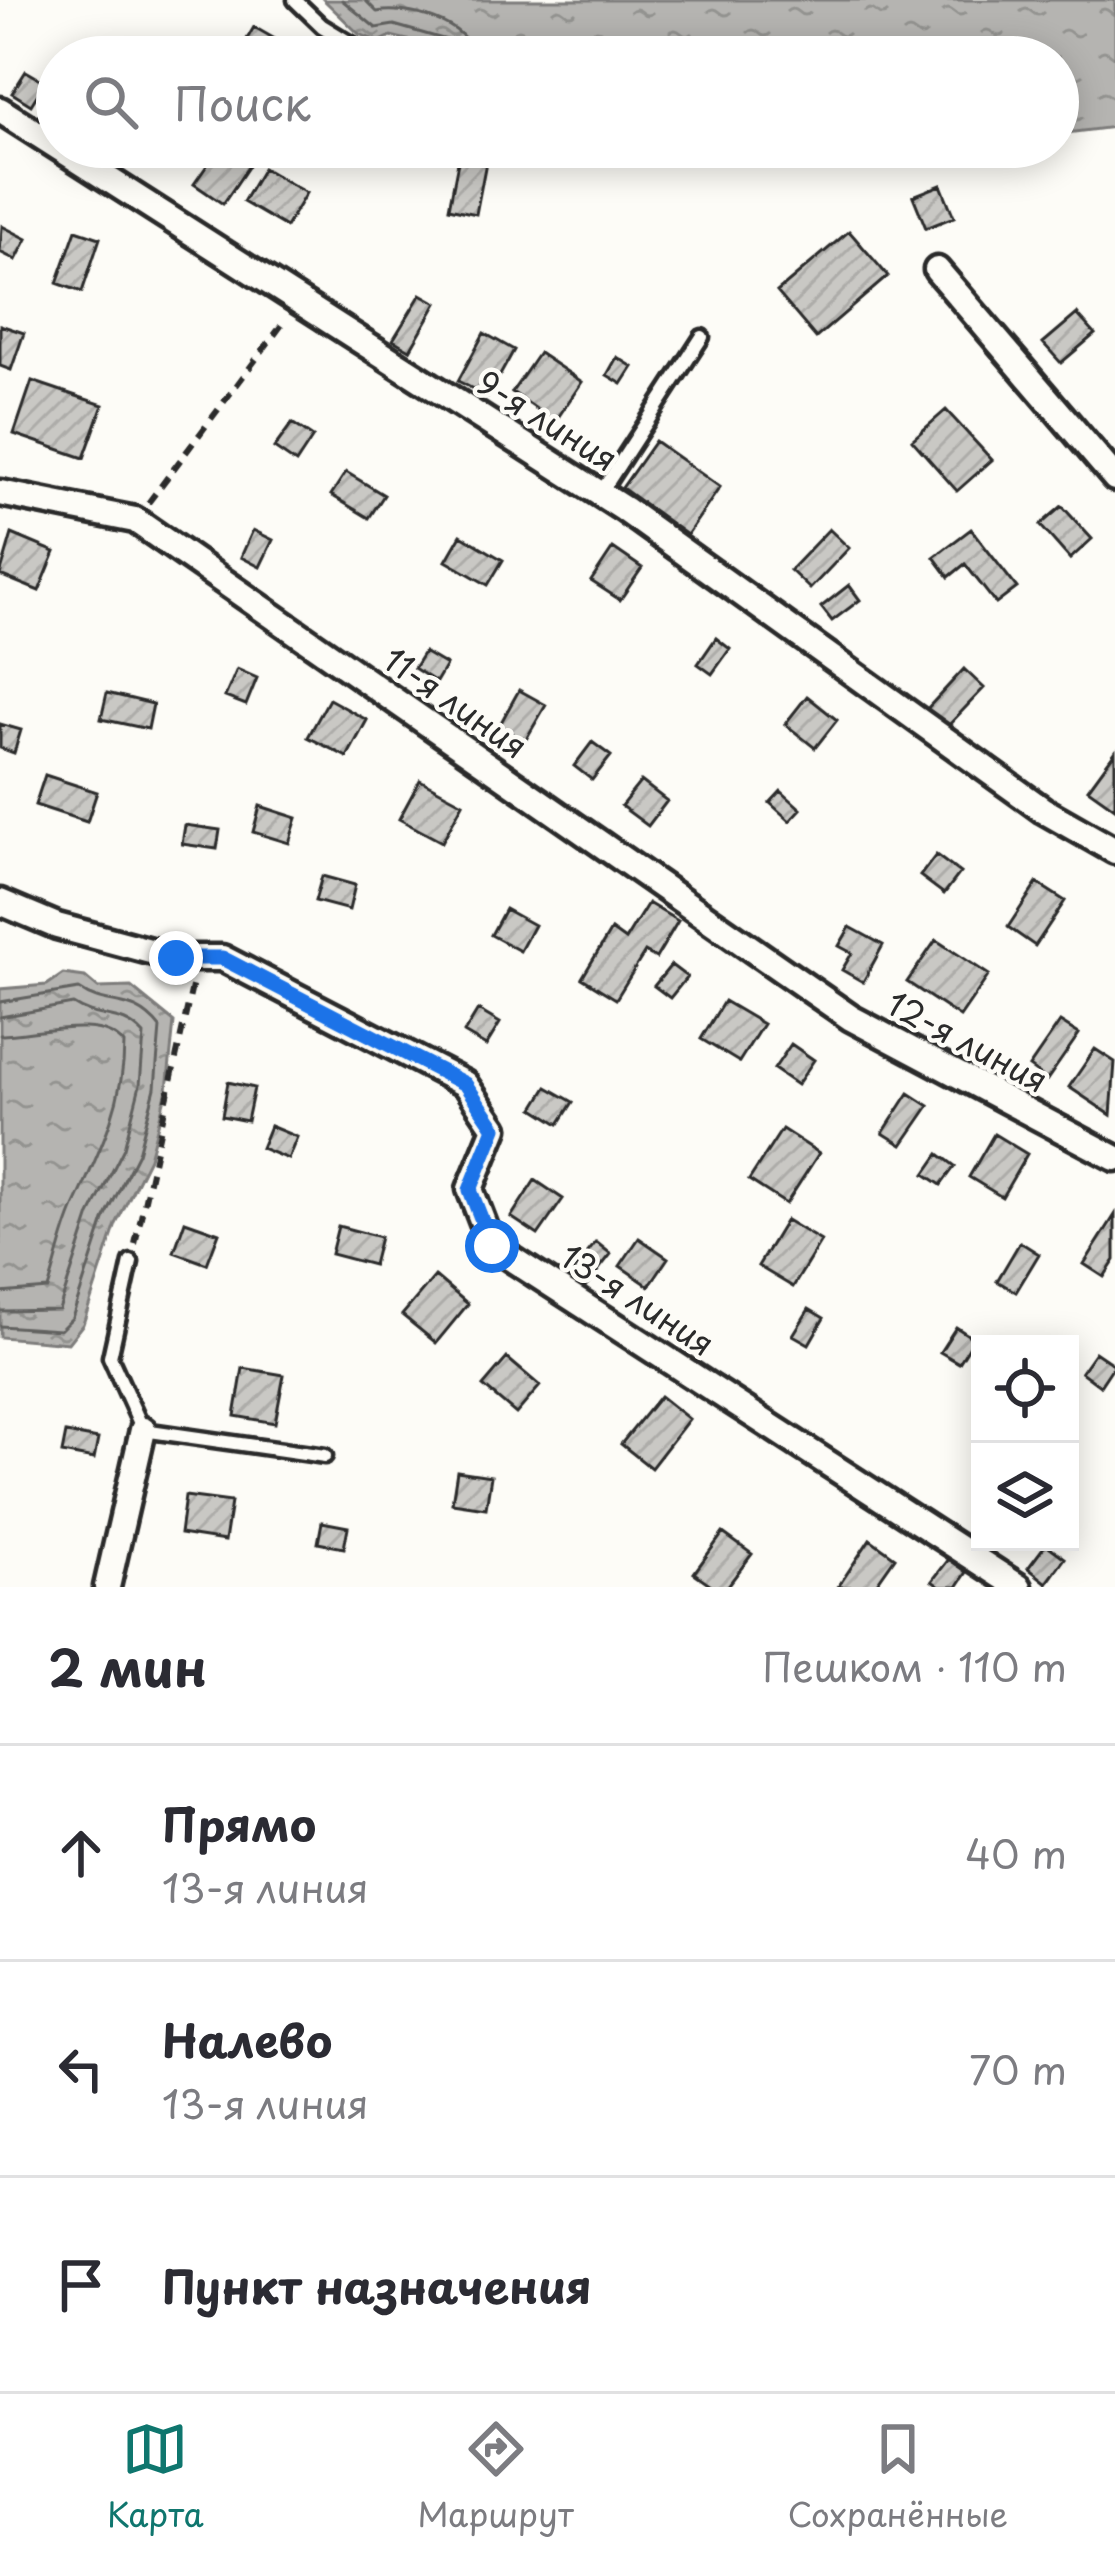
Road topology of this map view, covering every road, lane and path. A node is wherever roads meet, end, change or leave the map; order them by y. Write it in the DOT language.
graph roads {
  1 [pos="295,0"];
  2 [pos="338,36"];
  3 [pos="0,110"];
  4 [pos="36,133"];
  5 [pos="89,168"];
  6 [pos="937,270"];
  7 [pos="298,304"];
  8 [pos="702,337"];
  9 [pos="1115,478"];
  10 [pos="0,493"];
  11 [pos="600,494"];
  12 [pos="135,520"];
  13 [pos="1115,851"];
  14 [pos="0,902"];
  15 [pos="199,955"];
  16 [pos="851,1018"];
  17 [pos="1115,1158"];
  18 [pos="131,1262"];
  19 [pos="142,1430"];
  20 [pos="325,1456"];
  21 [pos="107,1587"];
  22 [pos="1018,1587"];
  1 -- 2 [label="lane"];
  3 -- 4 [label="street, 9-я линия"];
  5 -- 7 [label="street, 9-я линия"];
  6 -- 9 [label="street"];
  7 -- 11 [label="street, 9-я линия"];
  7 -- 12 [label="path"];
  8 -- 11 [label="lane"];
  10 -- 12 [label="street, 11-я линия"];
  11 -- 13 [label="street, 9-я линия"];
  12 -- 16 [label="street, 11-я линия"];
  14 -- 15 [label="street, 13-я линия"];
  15 -- 18 [label="path"];
  15 -- 22 [label="street, 13-я линия"];
  16 -- 17 [label="street, 12-я линия"];
  18 -- 19 [label="lane"];
  19 -- 20 [label="lane"];
  19 -- 21 [label="street"];
}
